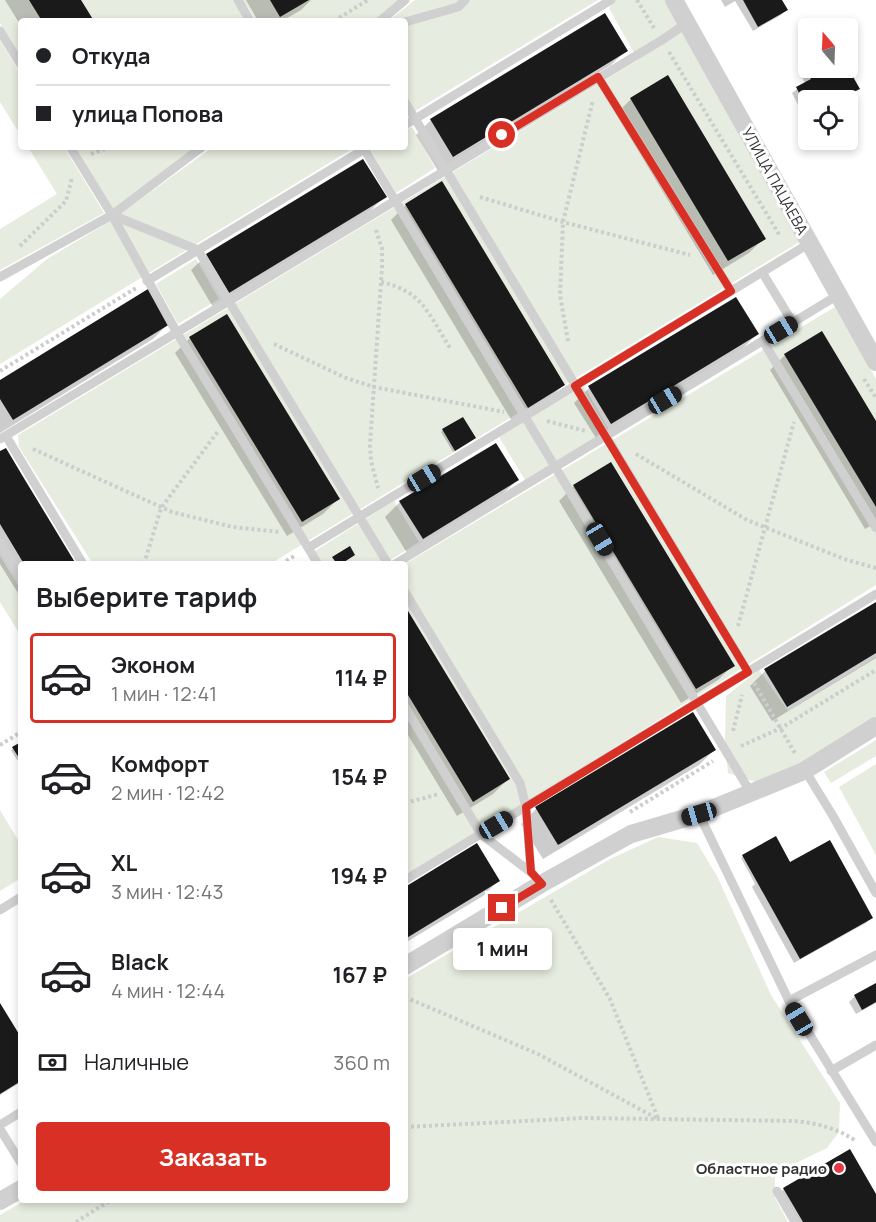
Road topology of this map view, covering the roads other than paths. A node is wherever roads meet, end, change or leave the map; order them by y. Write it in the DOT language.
graph roads {
  1 [pos="238,0"];
  2 [pos="405,0"];
  3 [pos="465,0"];
  4 [pos="611,0"];
  5 [pos="676,1"];
  6 [pos="248,18"];
  7 [pos="384,18"];
  8 [pos="408,21"];
  9 [pos="687,22"];
  10 [pos="0,31"];
  11 [pos="18,60"];
  12 [pos="598,77"];
  13 [pos="408,107"];
  14 [pos="415,119"];
  15 [pos="408,123"];
  16 [pos="72,150"];
  17 [pos="198,150"];
  18 [pos="363,150"];
  19 [pos="367,150"];
  20 [pos="444,170"];
  21 [pos="395,201"];
  22 [pos="112,215"];
  23 [pos="810,243"];
  24 [pos="198,250"];
  25 [pos="762,272"];
  26 [pos="0,277"];
  27 [pos="147,281"];
  28 [pos="731,291"];
  29 [pos="838,295"];
  30 [pos="228,302"];
  31 [pos="793,323"];
  32 [pos="177,333"];
  33 [pos="763,341"];
  34 [pos="876,362"];
  35 [pos="575,386"];
  36 [pos="525,416"];
  37 [pos="606,436"];
  38 [pos="3,438"];
  39 [pos="556,467"];
  40 [pos="359,517"];
  41 [pos="876,528"];
  42 [pos="0,543"];
  43 [pos="308,548"];
  44 [pos="81,561"];
  45 [pos="316,561"];
  46 [pos="386,561"];
  47 [pos="400,561"];
  48 [pos="18,572"];
  49 [pos="876,594"];
  50 [pos="408,597"];
  51 [pos="748,672"];
  52 [pos="698,703"];
  53 [pos="408,712"];
  54 [pos="876,726"];
  55 [pos="807,774"];
  56 [pos="752,793"];
  57 [pos="526,807"];
  58 [pos="699,814"];
  59 [pos="482,834"];
  60 [pos="408,878"];
  61 [pos="536,878"];
  62 [pos="876,893"];
  63 [pos="18,899"];
  64 [pos="0,910"];
  65 [pos="876,955"];
  66 [pos="408,964"];
  67 [pos="789,1001"];
  68 [pos="876,1045"];
  69 [pos="831,1071"];
  70 [pos="18,1114"];
  71 [pos="0,1127"];
  72 [pos="876,1142"];
  73 [pos="18,1158"];
  74 [pos="18,1191"];
  75 [pos="777,1191"];
  76 [pos="0,1201"];
  77 [pos="795,1222"];
  1 -- 6 [label="lane"];
  2 -- 7 [label="lane"];
  3 -- 8 [label="lane"];
  4 -- 14 [label="lane"];
  5 -- 9 [label="street, УЛИЦА ПАЦАЕВА"];
  9 -- 12 [label="lane"];
  9 -- 23 [label="street, УЛИЦА ПАЦАЕВА"];
  10 -- 11 [label="lane"];
  12 -- 20 [label="lane"];
  12 -- 28 [label="lane"];
  13 -- 14 [label="lane"];
  14 -- 15 [label="lane"];
  14 -- 20 [label="lane"];
  16 -- 22 [label="lane"];
  17 -- 22 [label="lane"];
  18 -- 24 [label="lane"];
  19 -- 21 [label="lane"];
  20 -- 21 [label="lane"];
  20 -- 35 [label="lane"];
  21 -- 30 [label="lane"];
  21 -- 36 [label="lane"];
  22 -- 24 [label="lane"];
  22 -- 26 [label="lane"];
  22 -- 27 [label="lane"];
  23 -- 25 [label="lane"];
  23 -- 29 [label="street, УЛИЦА ПАЦАЕВА"];
  24 -- 27 [label="lane"];
  24 -- 30 [label="lane"];
  25 -- 28 [label="lane"];
  25 -- 31 [label="lane"];
  27 -- 32 [label="lane"];
  28 -- 35 [label="lane"];
  29 -- 31 [label="lane"];
  29 -- 34 [label="street, УЛИЦА ПАЦАЕВА"];
  30 -- 32 [label="lane"];
  30 -- 40 [label="lane"];
  31 -- 33 [label="lane"];
  32 -- 38 [label="lane"];
  32 -- 43 [label="lane"];
  33 -- 37 [label="lane"];
  33 -- 41 [label="lane"];
  35 -- 36 [label="lane"];
  35 -- 37 [label="lane"];
  36 -- 39 [label="lane"];
  36 -- 40 [label="lane"];
  37 -- 39 [label="lane"];
  37 -- 51 [label="lane"];
  38 -- 44 [label="lane"];
  39 -- 47 [label="lane"];
  39 -- 52 [label="lane"];
  40 -- 43 [label="lane"];
  40 -- 46 [label="lane"];
  42 -- 48 [label="lane"];
  43 -- 45 [label="lane"];
  49 -- 51 [label="lane"];
  50 -- 57 [label="lane"];
  51 -- 52 [label="lane"];
  52 -- 56 [label="lane"];
  52 -- 57 [label="lane"];
  53 -- 59 [label="lane"];
  54 -- 55 [label="street"];
  55 -- 56 [label="street"];
  55 -- 62 [label="lane"];
  56 -- 58 [label="street"];
  57 -- 59 [label="lane"];
  57 -- 61 [label="lane"];
  58 -- 61 [label="street"];
  58 -- 67 [label="lane"];
  59 -- 60 [label="lane"];
  59 -- 61 [label="lane"];
  61 -- 66 [label="street"];
  63 -- 64 [label="lane"];
  65 -- 67 [label="lane"];
  67 -- 69 [label="lane"];
  68 -- 69 [label="lane"];
  69 -- 72 [label="lane"];
  70 -- 71 [label="lane"];
  71 -- 73 [label="lane"];
  74 -- 76 [label="street"];
  75 -- 77 [label="lane"];
}
